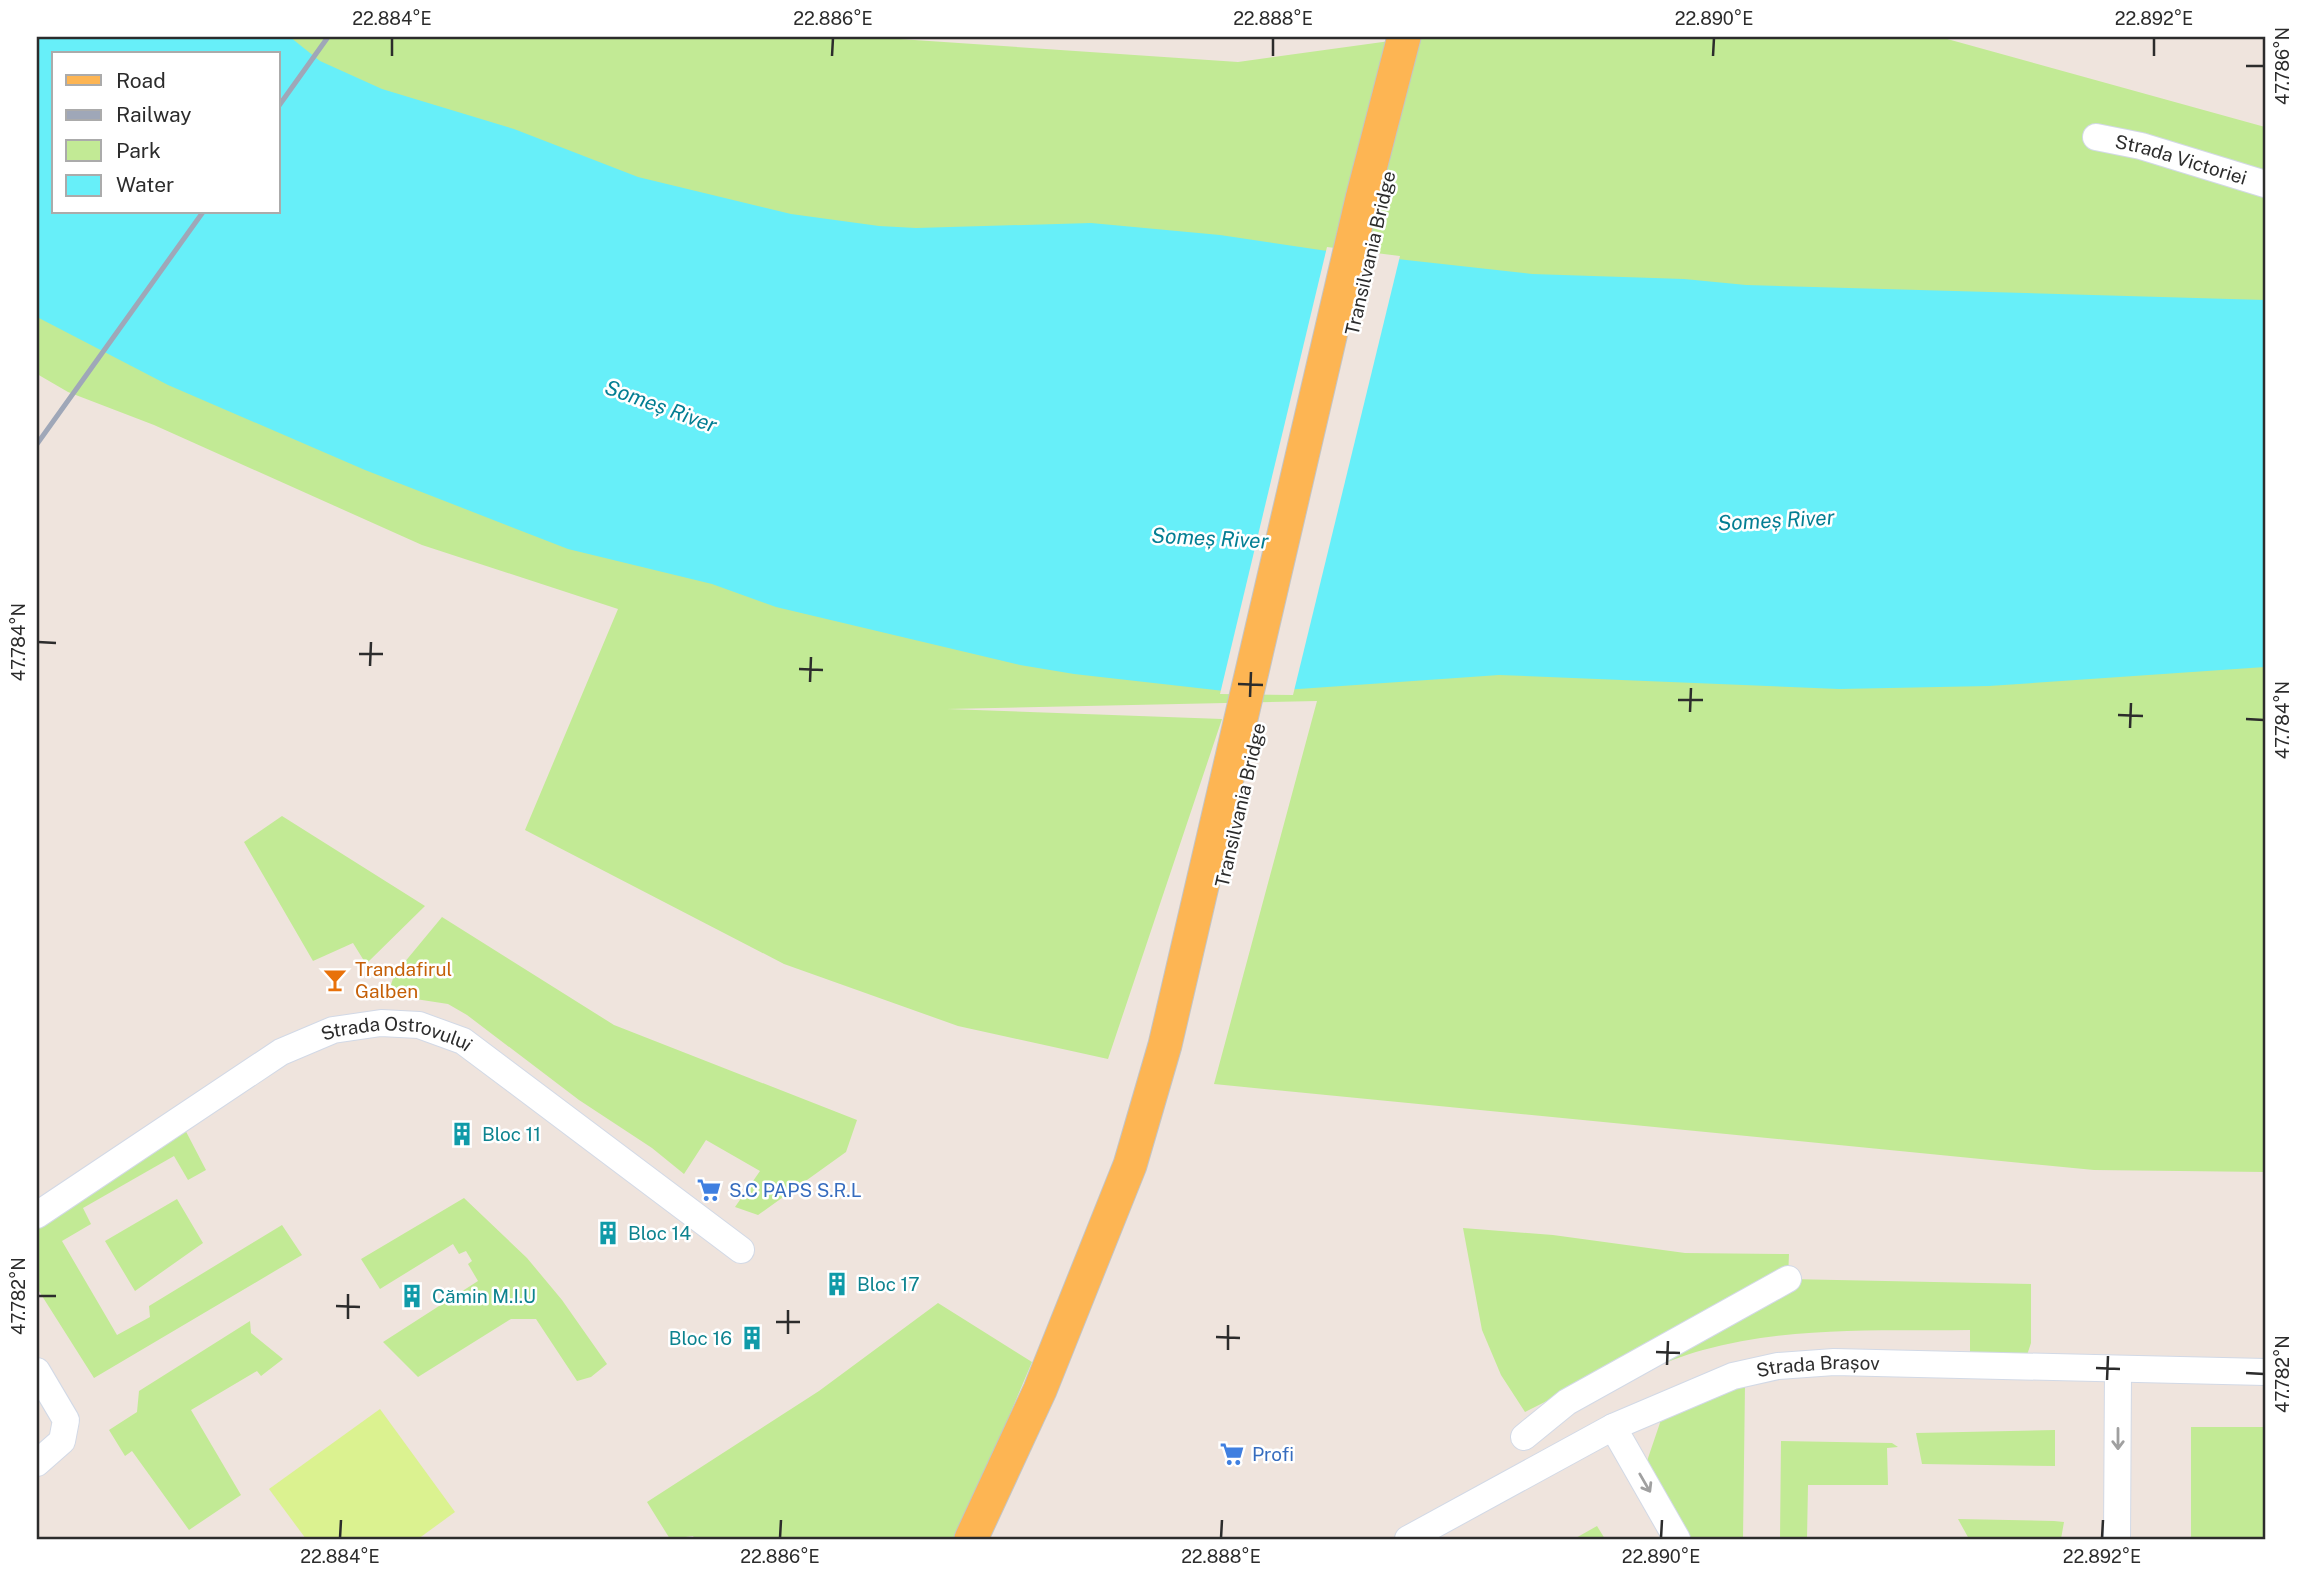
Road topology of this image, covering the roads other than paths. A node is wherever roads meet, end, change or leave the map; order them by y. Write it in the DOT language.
graph roads {
  1 [pos="1404,37"];
  2 [pos="1422,37"];
  3 [pos="2096,137"];
  4 [pos="2265,184"];
  5 [pos="37,1215"];
  6 [pos="741,1250"];
  7 [pos="1788,1279"];
  8 [pos="2118,1370"];
  9 [pos="37,1371"];
  10 [pos="2265,1372"];
  11 [pos="1049,1394"];
  12 [pos="1613,1427"];
  13 [pos="1524,1437"];
  14 [pos="37,1463"];
  15 [pos="971,1539"];
  16 [pos="995,1539"];
  17 [pos="1408,1539"];
  18 [pos="1677,1539"];
  19 [pos="2117,1539"];
  1 -- 11 [label="main road, Transilvania Bridge"];
  2 -- 11 [label="main road, Transilvania Bridge"];
  3 -- 4 [label="street, Strada Victoriei"];
  5 -- 6 [label="street, Strada Ostrovului"];
  7 -- 13 [label="street"];
  8 -- 10 [label="street, Strada Brașov"];
  8 -- 12 [label="street, Strada Brașov"];
  8 -- 19 [label="street, one-way"];
  9 -- 14 [label="street"];
  11 -- 15 [label="main road"];
  11 -- 16 [label="main road"];
  12 -- 17 [label="street, Strada Brașov"];
  12 -- 18 [label="street, one-way"];
}
